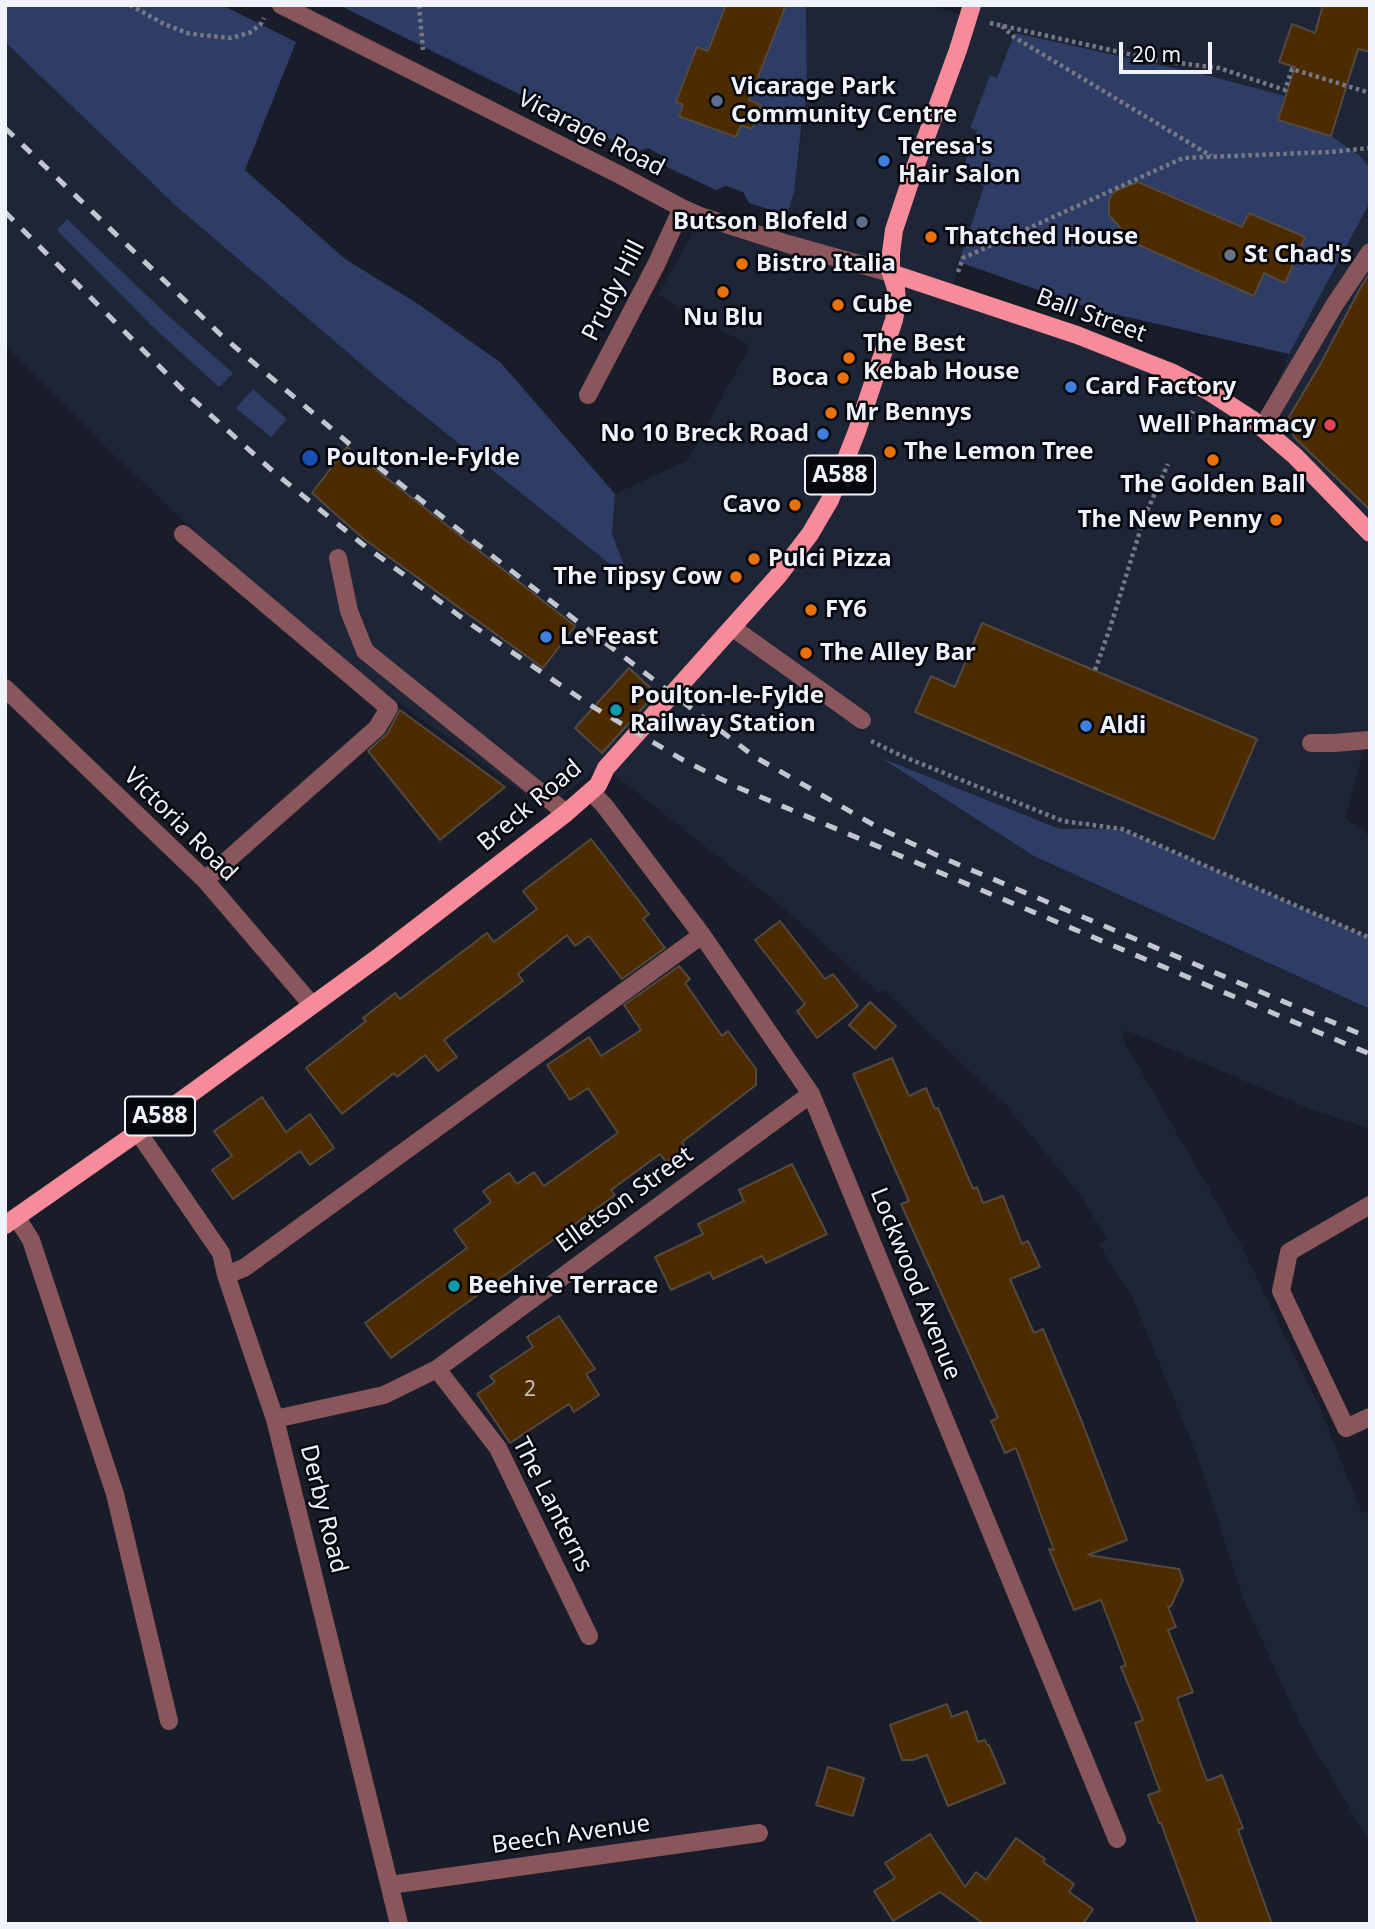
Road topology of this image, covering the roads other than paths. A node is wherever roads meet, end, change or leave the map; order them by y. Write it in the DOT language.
graph roads {
  1 [pos="281,5"];
  2 [pos="970,11"];
  3 [pos="682,208"];
  4 [pos="1370,252"];
  5 [pos="891,273"];
  6 [pos="588,395"];
  7 [pos="1262,428"];
  8 [pos="1370,533"];
  9 [pos="183,534"];
  10 [pos="338,558"];
  11 [pos="733,628"];
  12 [pos="5,688"];
  13 [pos="862,720"];
  14 [pos="1370,740"];
  15 [pos="1311,743"];
  16 [pos="591,792"];
  17 [pos="566,813"];
  18 [pos="205,880"];
  19 [pos="702,935"];
  20 [pos="312,1005"];
  21 [pos="811,1094"];
  22 [pos="138,1132"];
  23 [pos="1370,1206"];
  24 [pos="11,1221"];
  25 [pos="226,1275"];
  26 [pos="437,1369"];
  27 [pos="1370,1417"];
  28 [pos="275,1419"];
  29 [pos="589,1636"];
  30 [pos="169,1721"];
  31 [pos="759,1833"];
  32 [pos="1117,1839"];
  33 [pos="390,1885"];
  34 [pos="399,1924"];
  1 -- 3 [label="street, Vicarage Road"];
  2 -- 5 [label="main road, A588"];
  3 -- 5 [label="street, Vicarage Road"];
  3 -- 6 [label="street, Prudy Hill"];
  4 -- 7 [label="street"];
  5 -- 7 [label="main road, Ball Street"];
  5 -- 11 [label="main road, Breck Road / A588"];
  7 -- 8 [label="main road, Ball Street"];
  9 -- 18 [label="street"];
  10 -- 17 [label="street"];
  11 -- 13 [label="street"];
  11 -- 16 [label="main road, Breck Road / A588"];
  12 -- 18 [label="street, Victoria Road"];
  14 -- 15 [label="street"];
  16 -- 17 [label="main road, Breck Road / A588"];
  16 -- 19 [label="street, Lockwood Avenue"];
  17 -- 20 [label="main road, Breck Road / A588"];
  18 -- 20 [label="street, Victoria Road"];
  19 -- 21 [label="street, Lockwood Avenue"];
  19 -- 25 [label="street"];
  20 -- 22 [label="main road, Breck Road / A588"];
  21 -- 26 [label="street, Elletson Street"];
  21 -- 32 [label="street, Lockwood Avenue"];
  22 -- 24 [label="main road, Breck Road / A588"];
  22 -- 25 [label="street, Derby Road"];
  23 -- 27 [label="street"];
  24 -- 30 [label="street"];
  25 -- 28 [label="street, Derby Road"];
  26 -- 28 [label="street, Elletson Street"];
  26 -- 29 [label="street, The Lanterns"];
  28 -- 33 [label="street, Derby Road"];
  31 -- 33 [label="street, Beech Avenue"];
  33 -- 34 [label="street, Derby Road"];
}
